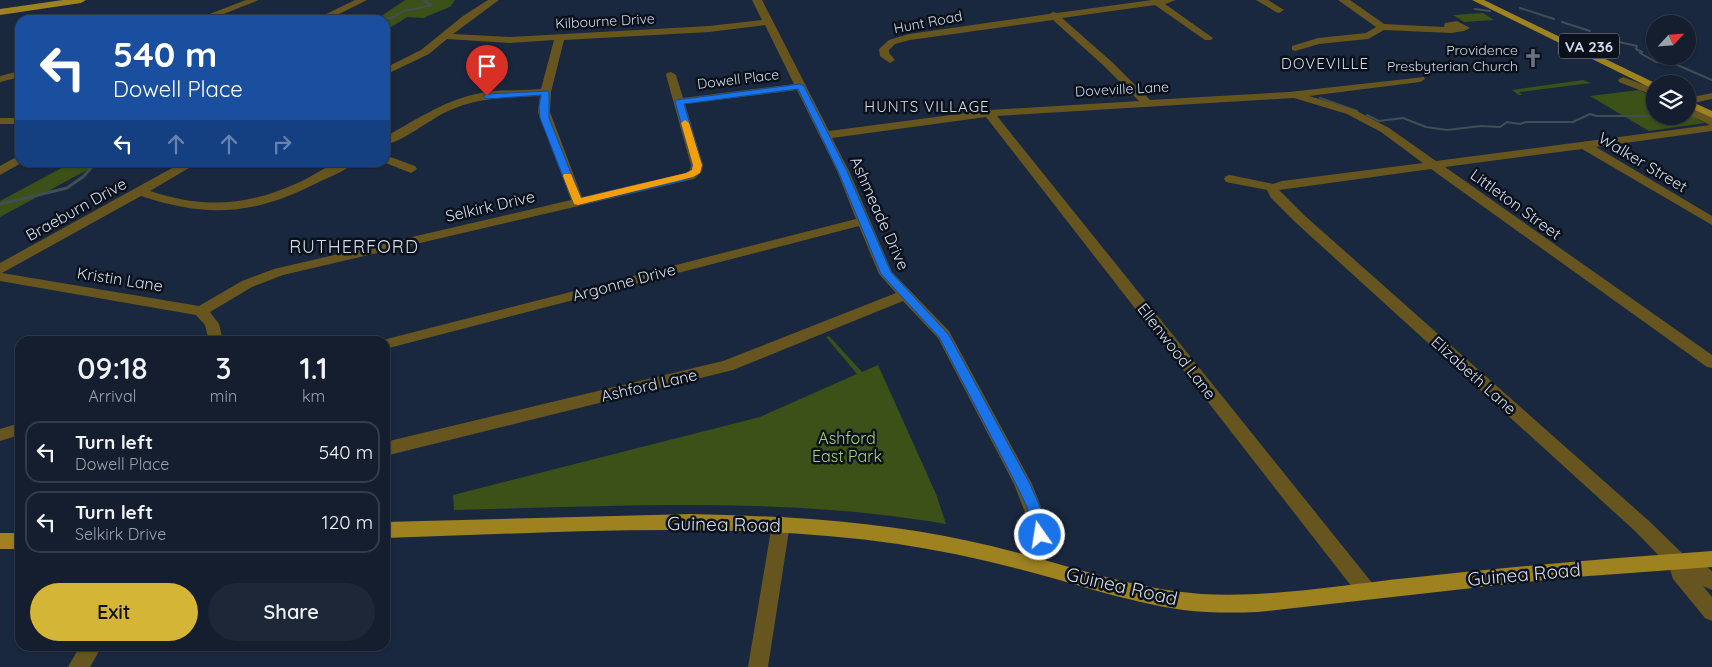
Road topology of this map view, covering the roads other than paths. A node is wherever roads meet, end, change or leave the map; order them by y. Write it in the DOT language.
graph roads {
  1 [pos="81,0"];
  2 [pos="254,0"];
  3 [pos="362,0"];
  4 [pos="494,0"];
  5 [pos="757,0"];
  6 [pos="1171,0"];
  7 [pos="1261,0"];
  8 [pos="1344,0"];
  9 [pos="1477,0"];
  10 [pos="1493,0"];
  11 [pos="1157,2"];
  12 [pos="1279,10"];
  13 [pos="0,12"];
  14 [pos="213,15"];
  15 [pos="330,15"];
  16 [pos="1053,15"];
  17 [pos="768,22"];
  18 [pos="1382,27"];
  19 [pos="1449,29"];
  20 [pos="444,36"];
  21 [pos="560,37"];
  22 [pos="1208,38"];
  23 [pos="1294,48"];
  24 [pos="890,60"];
  25 [pos="390,70"];
  26 [pos="15,75"];
  27 [pos="671,75"];
  28 [pos="1648,75"];
  29 [pos="0,78"];
  30 [pos="1420,79"];
  31 [pos="1623,80"];
  32 [pos="1646,83"];
  33 [pos="800,86"];
  34 [pos="1646,89"];
  35 [pos="546,92"];
  36 [pos="1290,95"];
  37 [pos="1712,96"];
  38 [pos="1696,100"];
  39 [pos="679,102"];
  40 [pos="1146,102"];
  41 [pos="1696,102"];
  42 [pos="1696,104"];
  43 [pos="1712,105"];
  44 [pos="989,113"];
  45 [pos="1696,114"];
  46 [pos="1712,115"];
  47 [pos="0,120"];
  48 [pos="15,121"];
  49 [pos="1712,122"];
  50 [pos="1712,128"];
  51 [pos="825,135"];
  52 [pos="390,139"];
  53 [pos="1584,145"];
  54 [pos="390,161"];
  55 [pos="15,162"];
  56 [pos="1435,165"];
  57 [pos="185,167"];
  58 [pos="338,167"];
  59 [pos="412,169"];
  60 [pos="0,171"];
  61 [pos="1230,179"];
  62 [pos="1274,188"];
  63 [pos="140,192"];
  64 [pos="578,202"];
  65 [pos="863,220"];
  66 [pos="1712,221"];
  67 [pos="0,269"];
  68 [pos="0,277"];
  69 [pos="906,295"];
  70 [pos="201,311"];
  71 [pos="215,336"];
  72 [pos="390,343"];
  73 [pos="1712,363"];
  74 [pos="15,430"];
  75 [pos="0,435"];
  76 [pos="390,447"];
  77 [pos="781,524"];
  78 [pos="390,530"];
  79 [pos="0,541"];
  80 [pos="15,541"];
  81 [pos="1712,559"];
  82 [pos="1678,562"];
  83 [pos="1036,564"];
  84 [pos="1712,582"];
  85 [pos="1366,590"];
  86 [pos="1712,612"];
  87 [pos="89,651"];
  88 [pos="78,667"];
  89 [pos="758,667"];
  1 -- 13 [label="main road"];
  2 -- 14 [label="street"];
  3 -- 15 [label="street"];
  4 -- 20 [label="street"];
  5 -- 17 [label="street, Ashmeade Drive"];
  6 -- 11 [label="street, Hunt Road"];
  7 -- 12 [label="street"];
  8 -- 18 [label="street"];
  9 -- 32 [label="main road, VA 236"];
  10 -- 28 [label="main road, VA 236"];
  11 -- 16 [label="street, Hunt Road"];
  11 -- 22 [label="street"];
  16 -- 24 [label="street, Hunt Road"];
  16 -- 40 [label="street"];
  17 -- 21 [label="street, Kilbourne Drive"];
  17 -- 33 [label="street, Ashmeade Drive"];
  18 -- 19 [label="street"];
  18 -- 23 [label="street"];
  20 -- 21 [label="street, Kilbourne Drive"];
  20 -- 25 [label="street"];
  21 -- 35 [label="street"];
  26 -- 29 [label="street"];
  27 -- 39 [label="street, Selkirk Drive"];
  30 -- 36 [label="street, Doveville Lane"];
  31 -- 34 [label="street"];
  33 -- 39 [label="street, Dowell Place"];
  33 -- 51 [label="street, Ashmeade Drive"];
  35 -- 52 [label="street"];
  35 -- 64 [label="street"];
  36 -- 40 [label="street, Doveville Lane"];
  36 -- 56 [label="street, Littleton Street"];
  37 -- 38 [label="street"];
  39 -- 64 [label="street, Selkirk Drive"];
  40 -- 44 [label="street, Doveville Lane"];
  41 -- 43 [label="main road"];
  42 -- 46 [label="main road"];
  44 -- 51 [label="street, Doveville Lane"];
  44 -- 85 [label="street, Ellenwood Lane"];
  45 -- 49 [label="street"];
  47 -- 48 [label="street"];
  50 -- 53 [label="street"];
  51 -- 65 [label="street, Ashmeade Drive"];
  53 -- 56 [label="street"];
  53 -- 66 [label="street, Walker Street"];
  54 -- 59 [label="street"];
  55 -- 60 [label="street"];
  56 -- 62 [label="street"];
  56 -- 73 [label="street, Littleton Street"];
  57 -- 63 [label="street, Braeburn Drive"];
  58 -- 63 [label="street"];
  61 -- 62 [label="street"];
  62 -- 82 [label="street, Elizabeth Lane"];
  63 -- 67 [label="street, Braeburn Drive"];
  64 -- 70 [label="street, Selkirk Drive"];
  65 -- 69 [label="street, Ashmeade Drive"];
  65 -- 72 [label="street, Argonne Drive"];
  68 -- 70 [label="street, Kristin Lane"];
  69 -- 76 [label="street, Ashford Lane"];
  69 -- 83 [label="street, Ashmeade Drive"];
  70 -- 71 [label="street"];
  74 -- 75 [label="street"];
  77 -- 78 [label="main road, Guinea Road"];
  77 -- 83 [label="main road, Guinea Road"];
  77 -- 89 [label="street"];
  79 -- 80 [label="main road"];
  81 -- 82 [label="main road, Guinea Road"];
  82 -- 84 [label="street, Elizabeth Lane"];
  82 -- 85 [label="main road, Guinea Road"];
  82 -- 86 [label="street, Elizabeth Lane"];
  83 -- 85 [label="main road, Guinea Road"];
  87 -- 88 [label="street"];
}
